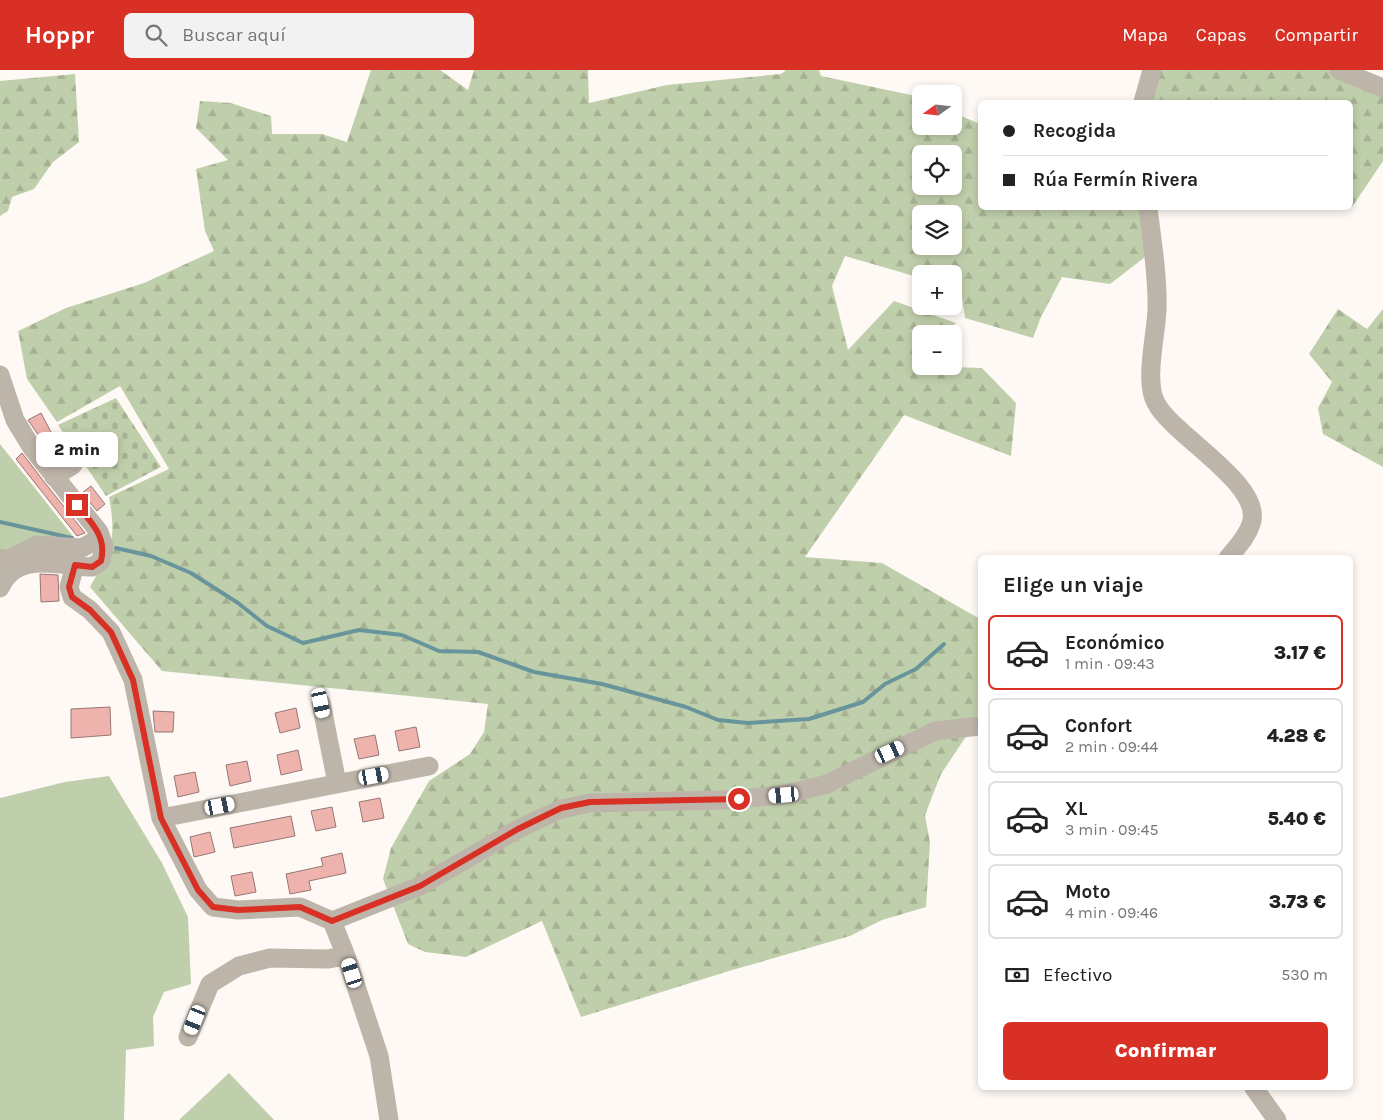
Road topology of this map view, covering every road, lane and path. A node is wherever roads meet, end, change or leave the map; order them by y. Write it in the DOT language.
graph roads {
  1 [pos="1152,70"];
  2 [pos="1339,70"];
  3 [pos="1383,88"];
  4 [pos="1144,100"];
  5 [pos="1148,210"];
  6 [pos="0,374"];
  7 [pos="73,465"];
  8 [pos="54,476"];
  9 [pos="101,537"];
  10 [pos="1230,555"];
  11 [pos="0,558"];
  12 [pos="75,565"];
  13 [pos="0,588"];
  14 [pos="321,703"];
  15 [pos="978,726"];
  16 [pos="428,766"];
  17 [pos="337,783"];
  18 [pos="161,818"];
  19 [pos="332,921"];
  20 [pos="346,956"];
  21 [pos="188,1037"];
  22 [pos="1255,1090"];
  23 [pos="389,1120"];
  24 [pos="1277,1120"];
  1 -- 4 [label="street"];
  2 -- 3 [label="street"];
  5 -- 10 [label="street"];
  6 -- 8 [label="street"];
  7 -- 8 [label="street"];
  8 -- 9 [label="street"];
  9 -- 11 [label="street"];
  9 -- 12 [label="street"];
  12 -- 13 [label="street"];
  12 -- 18 [label="street"];
  14 -- 17 [label="street"];
  15 -- 19 [label="street"];
  16 -- 17 [label="street"];
  17 -- 18 [label="street"];
  18 -- 19 [label="street"];
  19 -- 20 [label="street"];
  20 -- 21 [label="street"];
  20 -- 23 [label="street"];
  22 -- 24 [label="street"];
}
